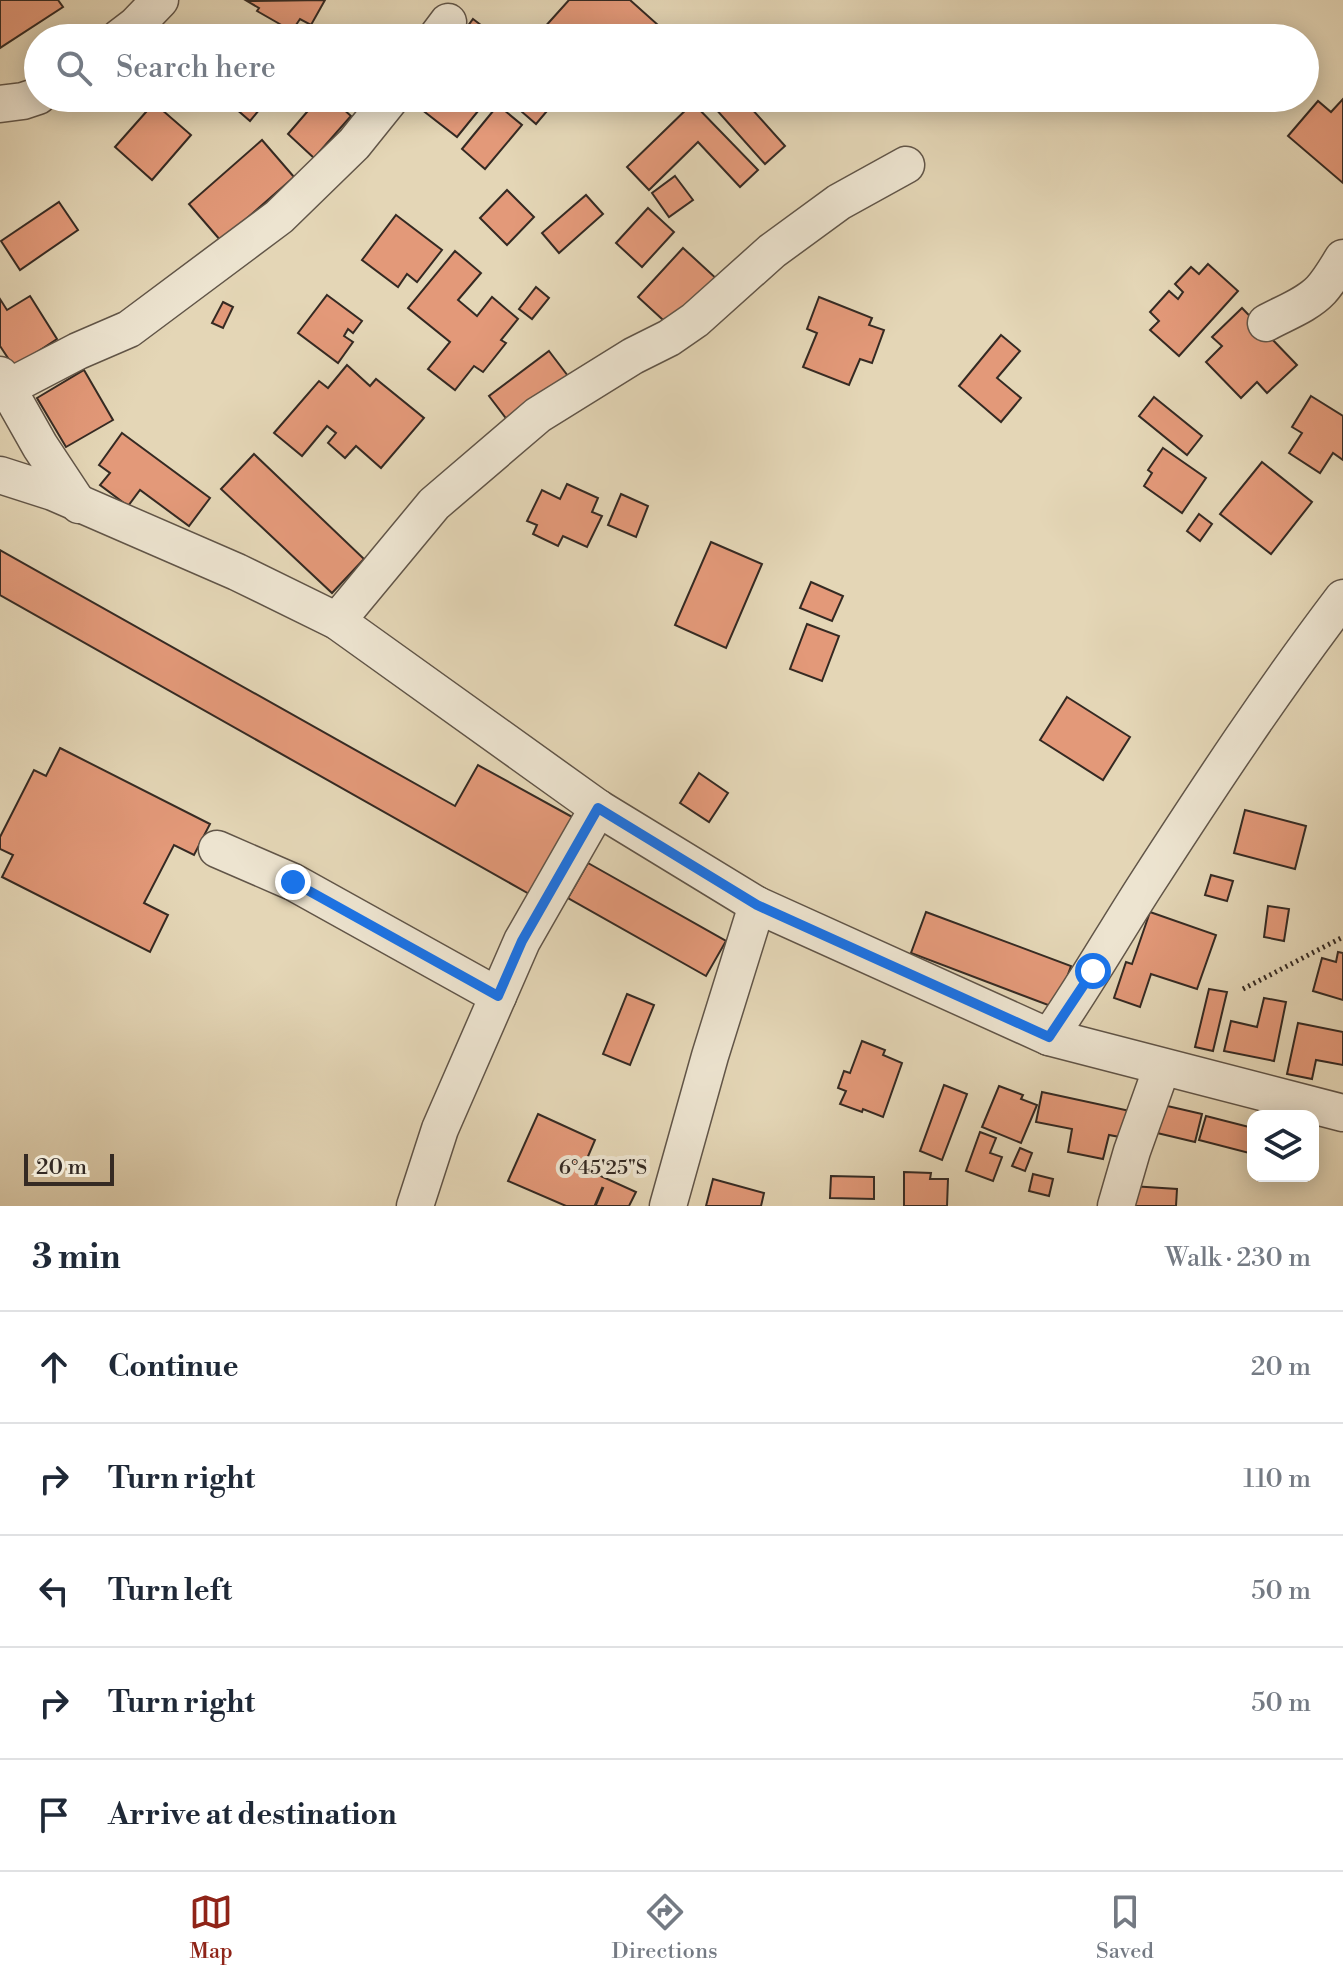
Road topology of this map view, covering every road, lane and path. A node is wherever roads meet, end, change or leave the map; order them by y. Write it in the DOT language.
graph roads {
  1 [pos="160,0"];
  2 [pos="137,24"];
  3 [pos="24,101"];
  4 [pos="0,104"];
  5 [pos="380,112"];
  6 [pos="906,165"];
  7 [pos="1343,258"];
  8 [pos="1266,323"];
  9 [pos="4,382"];
  10 [pos="0,475"];
  11 [pos="79,505"];
  12 [pos="1343,598"];
  13 [pos="337,621"];
  14 [pos="598,808"];
  15 [pos="217,849"];
  16 [pos="757,905"];
  17 [pos="1343,937"];
  18 [pos="1243,989"];
  19 [pos="498,996"];
  20 [pos="1049,1037"];
  21 [pos="1162,1067"];
  22 [pos="1343,1113"];
  23 [pos="415,1206"];
  24 [pos="668,1206"];
  25 [pos="1116,1206"];
  1 -- 2 [label="street"];
  3 -- 4 [label="street"];
  5 -- 9 [label="street"];
  6 -- 13 [label="street"];
  7 -- 8 [label="street"];
  9 -- 11 [label="street"];
  10 -- 11 [label="street"];
  11 -- 13 [label="street"];
  12 -- 20 [label="street"];
  13 -- 14 [label="street"];
  14 -- 16 [label="street"];
  14 -- 19 [label="street"];
  15 -- 19 [label="street"];
  16 -- 20 [label="street"];
  16 -- 24 [label="street"];
  17 -- 18 [label="path"];
  19 -- 23 [label="street"];
  20 -- 21 [label="street"];
  21 -- 22 [label="street"];
  21 -- 25 [label="street"];
}
